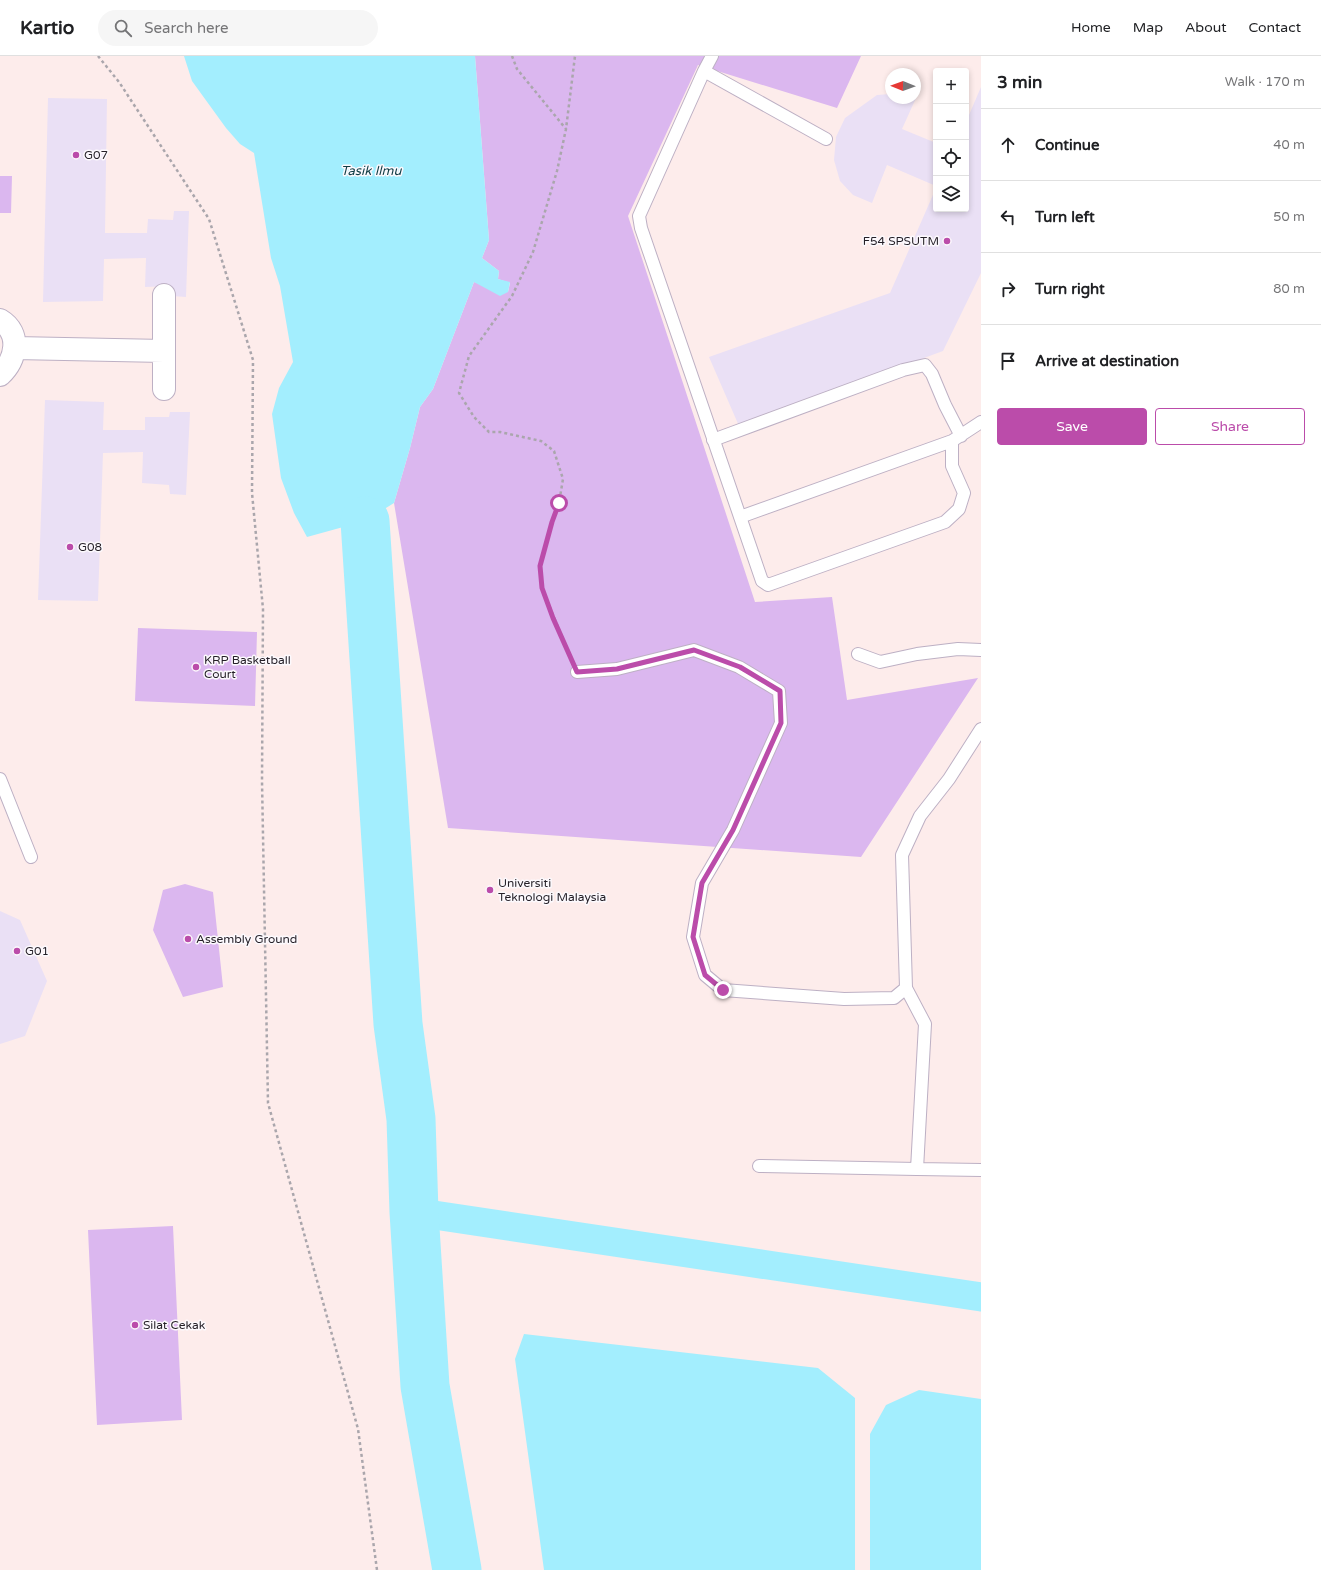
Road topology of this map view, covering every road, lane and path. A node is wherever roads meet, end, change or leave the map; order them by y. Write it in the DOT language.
graph roads {
  1 [pos="98,56"];
  2 [pos="512,56"];
  3 [pos="575,56"];
  4 [pos="712,56"];
  5 [pos="704,71"];
  6 [pos="566,129"];
  7 [pos="826,139"];
  8 [pos="164,295"];
  9 [pos="0,320"];
  10 [pos="14,348"];
  11 [pos="164,351"];
  12 [pos="0,375"];
  13 [pos="164,389"];
  14 [pos="981,422"];
  15 [pos="956,439"];
  16 [pos="713,440"];
  17 [pos="740,518"];
  18 [pos="981,650"];
  19 [pos="858,654"];
  20 [pos="577,672"];
  21 [pos="981,729"];
  22 [pos="0,779"];
  23 [pos="32,857"];
  24 [pos="906,988"];
  25 [pos="759,1166"];
  26 [pos="917,1169"];
  27 [pos="981,1170"];
  28 [pos="377,1570"];
  1 -- 28 [label="path"];
  2 -- 6 [label="path"];
  3 -- 6 [label="path"];
  4 -- 5 [label="lane"];
  5 -- 7 [label="lane"];
  5 -- 16 [label="lane"];
  6 -- 20 [label="path"];
  8 -- 11 [label="street"];
  9 -- 10 [label="street"];
  10 -- 11 [label="street"];
  10 -- 12 [label="street"];
  11 -- 13 [label="street"];
  14 -- 15 [label="lane"];
  15 -- 16 [label="lane"];
  15 -- 17 [label="lane"];
  15 -- 17 [label="lane"];
  16 -- 17 [label="lane"];
  18 -- 19 [label="lane"];
  20 -- 24 [label="lane"];
  21 -- 24 [label="lane"];
  22 -- 23 [label="lane"];
  24 -- 26 [label="lane"];
  25 -- 26 [label="lane"];
  26 -- 27 [label="lane"];
}
